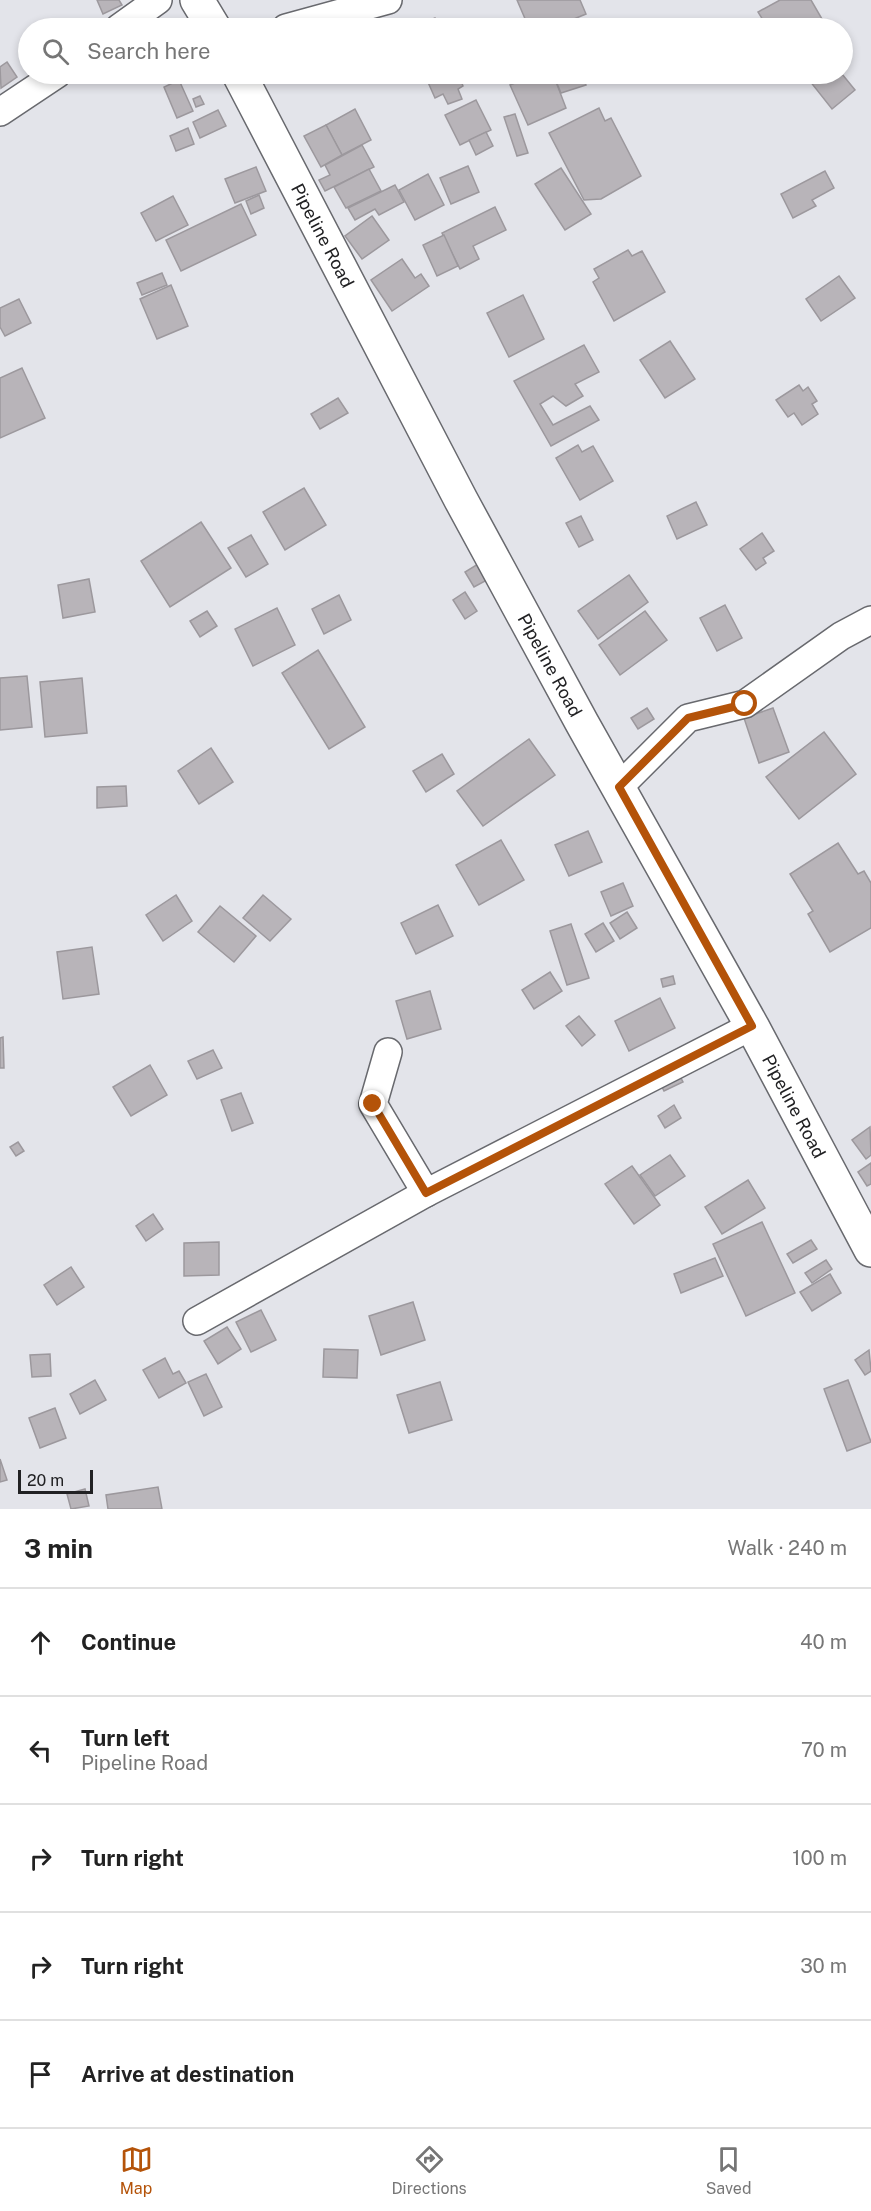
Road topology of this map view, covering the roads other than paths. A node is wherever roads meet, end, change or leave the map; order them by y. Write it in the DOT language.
graph roads {
  1 [pos="158,0"];
  2 [pos="197,0"];
  3 [pos="388,0"];
  4 [pos="132,18"];
  5 [pos="208,18"];
  6 [pos="322,18"];
  7 [pos="42,84"];
  8 [pos="244,84"];
  9 [pos="0,112"];
  10 [pos="871,620"];
  11 [pos="619,787"];
  12 [pos="752,1026"];
  13 [pos="388,1052"];
  14 [pos="426,1193"];
  15 [pos="871,1250"];
  16 [pos="197,1321"];
  1 -- 4 [label="street"];
  2 -- 5 [label="street"];
  3 -- 6 [label="street"];
  7 -- 9 [label="street"];
  8 -- 11 [label="street, Pipeline Road"];
  10 -- 11 [label="street"];
  11 -- 12 [label="street, Pipeline Road"];
  12 -- 14 [label="street"];
  12 -- 15 [label="street, Pipeline Road"];
  13 -- 14 [label="street"];
  14 -- 16 [label="street"];
}
